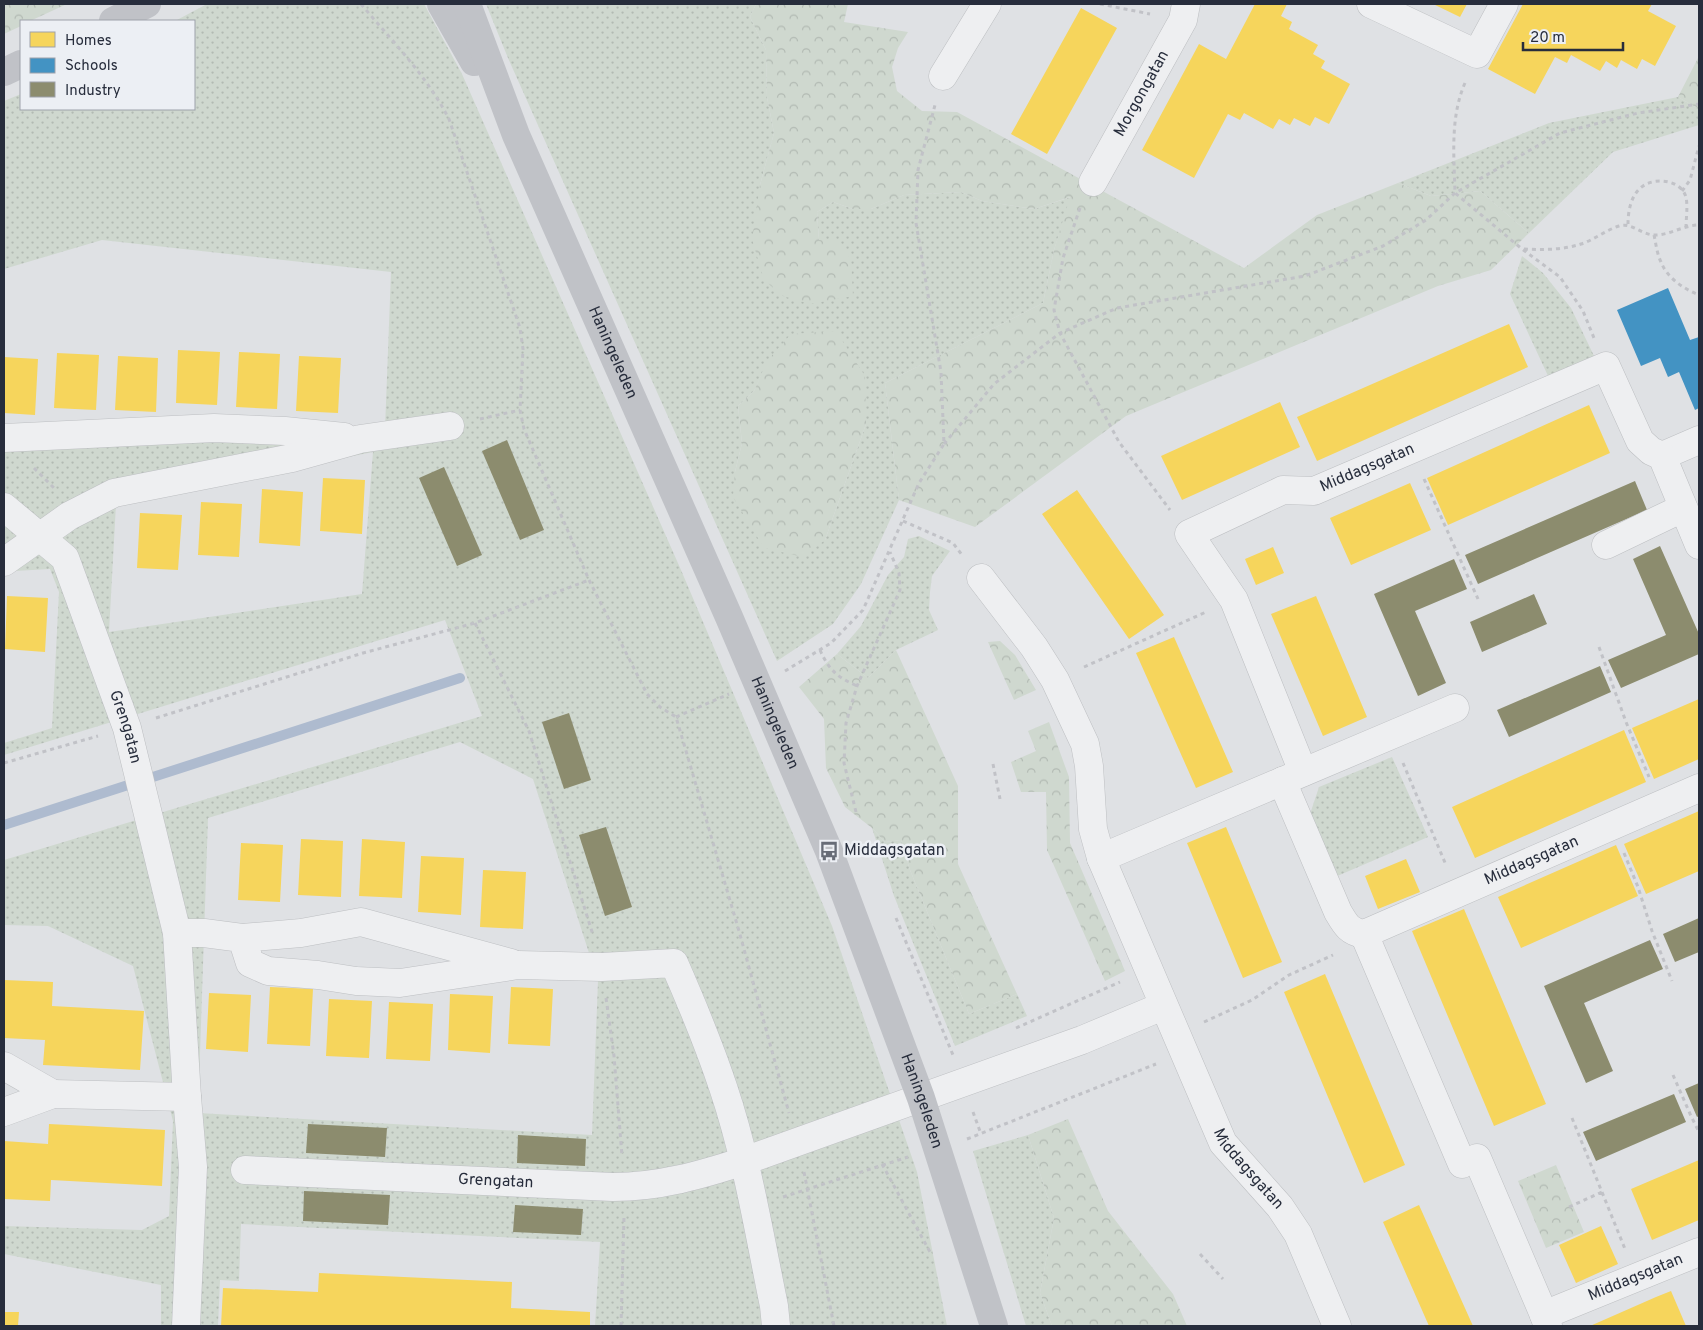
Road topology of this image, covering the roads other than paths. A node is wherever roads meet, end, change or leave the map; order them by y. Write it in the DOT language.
graph roads {
  1 [pos="147,4"];
  2 [pos="441,4"];
  3 [pos="467,4"];
  4 [pos="987,4"];
  5 [pos="1186,4"];
  6 [pos="1371,4"];
  7 [pos="1504,4"];
  8 [pos="115,20"];
  9 [pos="20,64"];
  10 [pos="4,72"];
  11 [pos="943,76"];
  12 [pos="516,135"];
  13 [pos="1093,182"];
  14 [pos="450,426"];
  15 [pos="14,438"];
  16 [pos="360,439"];
  17 [pos="1699,440"];
  18 [pos="1662,456"];
  19 [pos="4,508"];
  20 [pos="1683,508"];
  21 [pos="40,538"];
  22 [pos="1606,545"];
  23 [pos="1699,545"];
  24 [pos="4,562"];
  25 [pos="981,578"];
  26 [pos="1455,708"];
  27 [pos="1293,776"];
  28 [pos="1699,788"];
  29 [pos="1101,858"];
  30 [pos="176,933"];
  31 [pos="1365,937"];
  32 [pos="242,938"];
  33 [pos="518,965"];
  34 [pos="1163,1006"];
  35 [pos="4,1066"];
  36 [pos="53,1094"];
  37 [pos="187,1097"];
  38 [pos="921,1098"];
  39 [pos="4,1112"];
  40 [pos="744,1161"];
  41 [pos="246,1170"];
  42 [pos="1699,1252"];
  43 [pos="1546,1320"];
  44 [pos="186,1326"];
  45 [pos="776,1326"];
  46 [pos="994,1326"];
  47 [pos="1337,1326"];
  1 -- 8 [label="main road"];
  2 -- 12 [label="main road, Haningeleden"];
  3 -- 12 [label="main road, Haningeleden"];
  4 -- 11 [label="street"];
  5 -- 13 [label="street, Morgongatan"];
  6 -- 7 [label="street"];
  9 -- 10 [label="main road"];
  12 -- 38 [label="main road, Haningeleden"];
  14 -- 16 [label="street"];
  15 -- 16 [label="street"];
  16 -- 21 [label="street"];
  17 -- 18 [label="street"];
  18 -- 20 [label="street"];
  18 -- 27 [label="street, Middagsgatan"];
  19 -- 21 [label="street, Grengatan"];
  20 -- 22 [label="street"];
  20 -- 23 [label="street"];
  21 -- 24 [label="street"];
  21 -- 30 [label="street, Grengatan"];
  25 -- 29 [label="street, Middagsgatan"];
  26 -- 27 [label="street"];
  27 -- 29 [label="street"];
  27 -- 31 [label="street"];
  28 -- 31 [label="street, Middagsgatan"];
  29 -- 34 [label="street, Middagsgatan"];
  30 -- 32 [label="street"];
  30 -- 37 [label="street, Grengatan"];
  31 -- 43 [label="street, Middagsgatan"];
  32 -- 33 [label="street"];
  32 -- 33 [label="street"];
  33 -- 40 [label="street"];
  34 -- 38 [label="street"];
  34 -- 47 [label="street, Middagsgatan"];
  35 -- 36 [label="street"];
  36 -- 37 [label="street"];
  36 -- 39 [label="street"];
  37 -- 44 [label="street, Grengatan"];
  38 -- 40 [label="street, Grengatan"];
  38 -- 46 [label="main road, Haningeleden"];
  40 -- 41 [label="street, Grengatan"];
  40 -- 45 [label="street"];
  42 -- 43 [label="street, Middagsgatan"];
}
